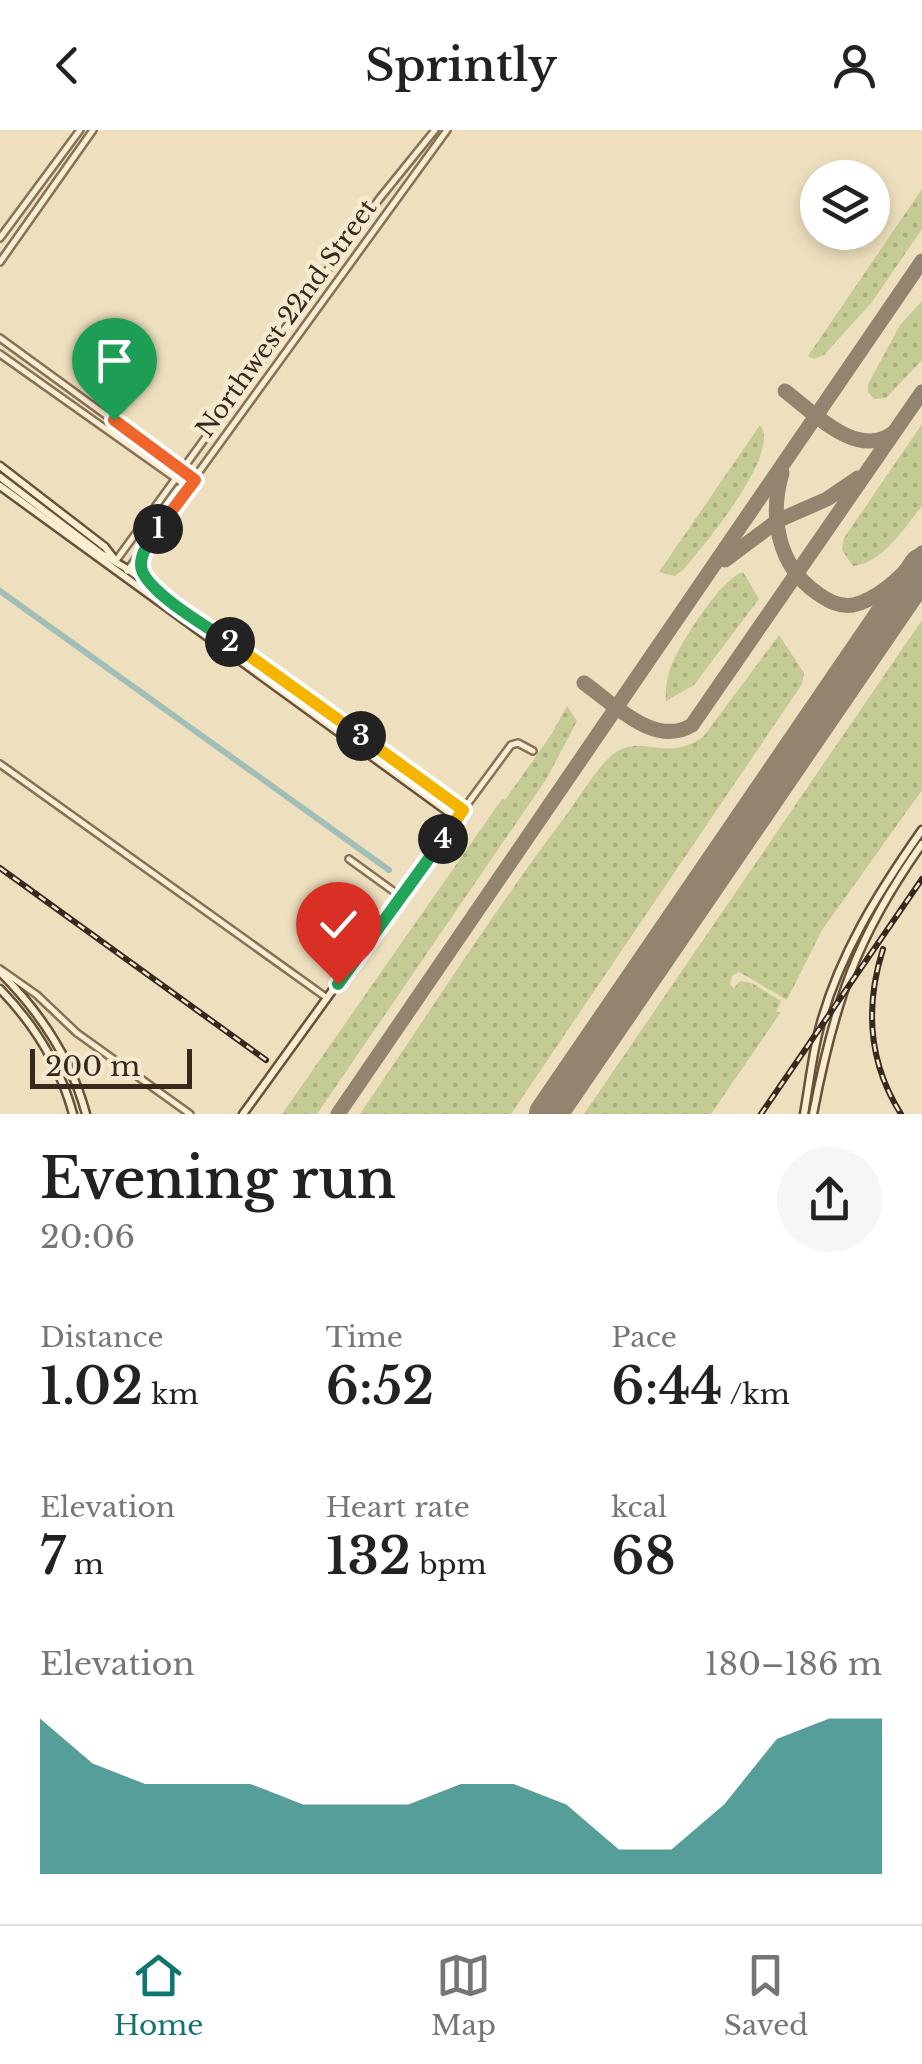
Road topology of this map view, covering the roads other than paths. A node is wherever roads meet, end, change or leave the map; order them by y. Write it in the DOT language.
graph roads {
  1 [pos="80,130"];
  2 [pos="93,130"];
  3 [pos="434,130"];
  4 [pos="447,130"];
  5 [pos="0,238"];
  6 [pos="0,262"];
  7 [pos="0,338"];
  8 [pos="0,354"];
  9 [pos="0,466"];
  10 [pos="182,470"];
  11 [pos="0,477"];
  12 [pos="176,478"];
  13 [pos="195,480"];
  14 [pos="0,486"];
  15 [pos="189,488"];
  16 [pos="145,547"];
  17 [pos="116,561"];
  18 [pos="110,569"];
  19 [pos="128,570"];
  20 [pos="123,578"];
  21 [pos="148,584"];
  22 [pos="533,750"];
  23 [pos="0,764"];
  24 [pos="463,810"];
  25 [pos="458,819"];
  26 [pos="922,830"];
  27 [pos="922,844"];
  28 [pos="349,859"];
  29 [pos="400,896"];
  30 [pos="0,971"];
  31 [pos="0,989"];
  32 [pos="327,998"];
  33 [pos="73,1114"];
  34 [pos="86,1114"];
  35 [pos="190,1114"];
  36 [pos="242,1114"];
  37 [pos="804,1114"];
  38 [pos="813,1114"];
  1 -- 5 [label="street"];
  2 -- 6 [label="street"];
  3 -- 10 [label="street, Northwest 22nd Street"];
  4 -- 13 [label="street, Northwest 22nd Street"];
  7 -- 10 [label="street"];
  8 -- 12 [label="street"];
  9 -- 17 [label="main road"];
  10 -- 12 [label="street, Northwest 22nd Street"];
  10 -- 13 [label="street"];
  11 -- 17 [label="main road"];
  12 -- 15 [label="street"];
  12 -- 17 [label="street, Northwest 22nd Street"];
  13 -- 15 [label="street, Northwest 22nd Street"];
  14 -- 18 [label="main road"];
  15 -- 16 [label="street, Northwest 22nd Street"];
  16 -- 19 [label="street, Northwest 22nd Street"];
  16 -- 21 [label="main road"];
  17 -- 18 [label="street, Northwest 22nd Street"];
  17 -- 19 [label="main road"];
  18 -- 20 [label="main road"];
  19 -- 20 [label="street, Northwest 22nd Street"];
  19 -- 21 [label="main road"];
  20 -- 25 [label="main road"];
  21 -- 24 [label="main road"];
  22 -- 24 [label="street"];
  23 -- 32 [label="street"];
  24 -- 25 [label="main road"];
  25 -- 29 [label="main road"];
  26 -- 37 [label="main road"];
  27 -- 38 [label="main road"];
  28 -- 29 [label="street"];
  29 -- 32 [label="main road"];
  30 -- 34 [label="main road"];
  30 -- 35 [label="street"];
  31 -- 33 [label="main road"];
  32 -- 36 [label="main road"];
}
